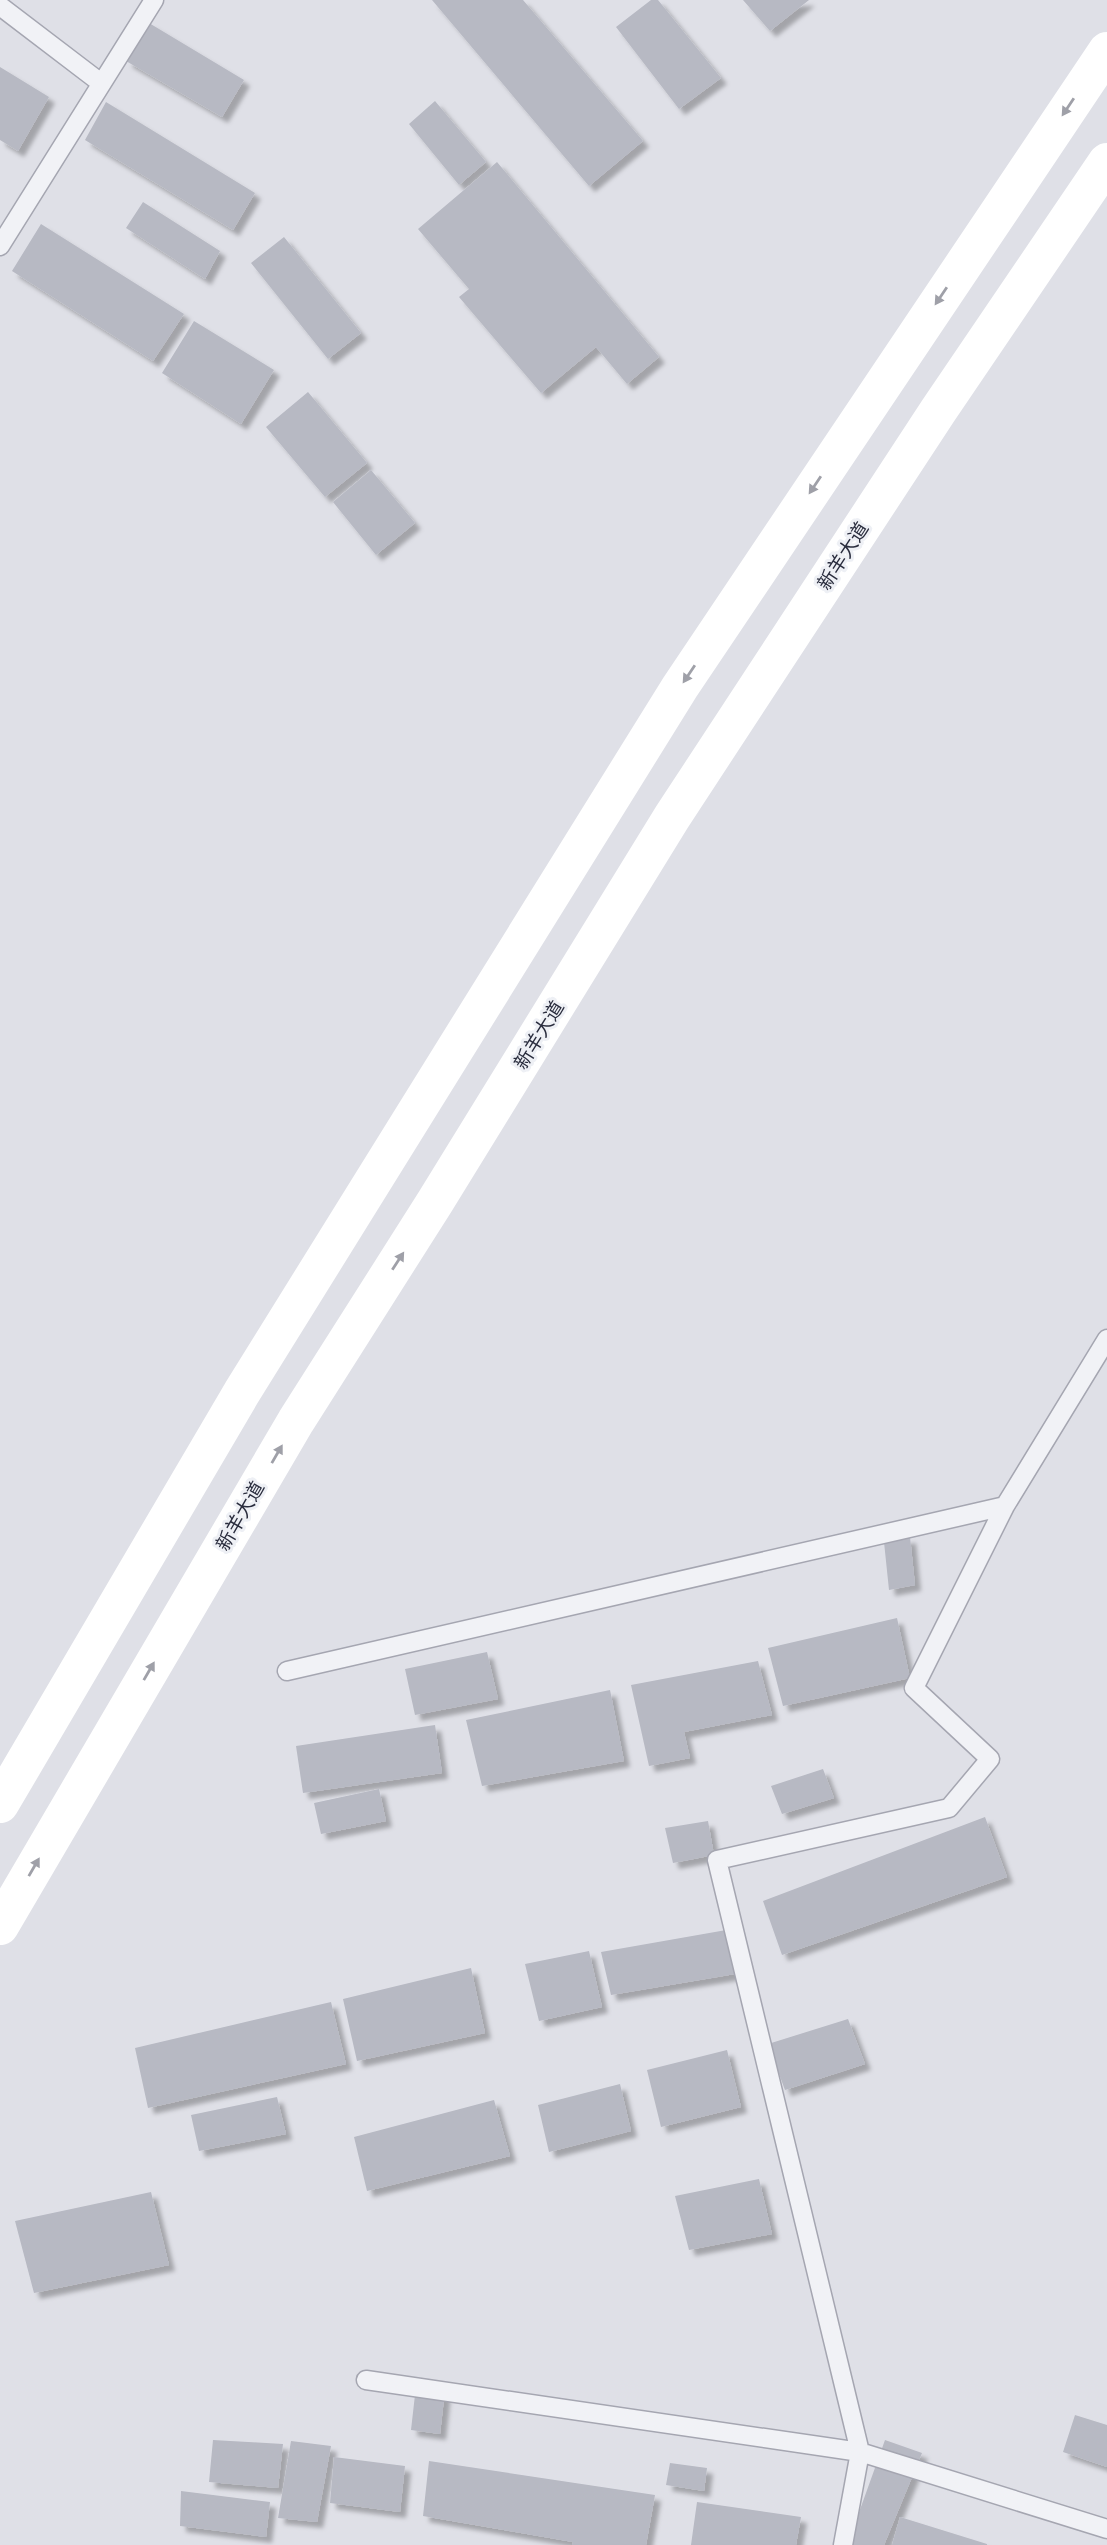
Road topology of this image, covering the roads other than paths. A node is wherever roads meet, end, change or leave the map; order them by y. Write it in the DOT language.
graph roads {
  1 [pos="154,0"];
  2 [pos="0,6"];
  3 [pos="1107,51"];
  4 [pos="101,83"];
  5 [pos="1107,162"];
  6 [pos="0,246"];
  7 [pos="1107,1339"];
  8 [pos="1005,1506"];
  9 [pos="287,1671"];
  10 [pos="0,1804"];
  11 [pos="0,1926"];
  12 [pos="366,2380"];
  13 [pos="860,2452"];
  14 [pos="1107,2529"];
  15 [pos="843,2545"];
  1 -- 4 [label="lane"];
  2 -- 4 [label="lane"];
  3 -- 10 [label="main road, one-way"];
  4 -- 6 [label="lane"];
  11 -- 5 [label="main road, 新羊大道, one-way"];
  7 -- 8 [label="lane"];
  8 -- 9 [label="lane"];
  8 -- 13 [label="lane"];
  12 -- 13 [label="lane"];
  13 -- 14 [label="lane"];
  13 -- 15 [label="lane"];
}
